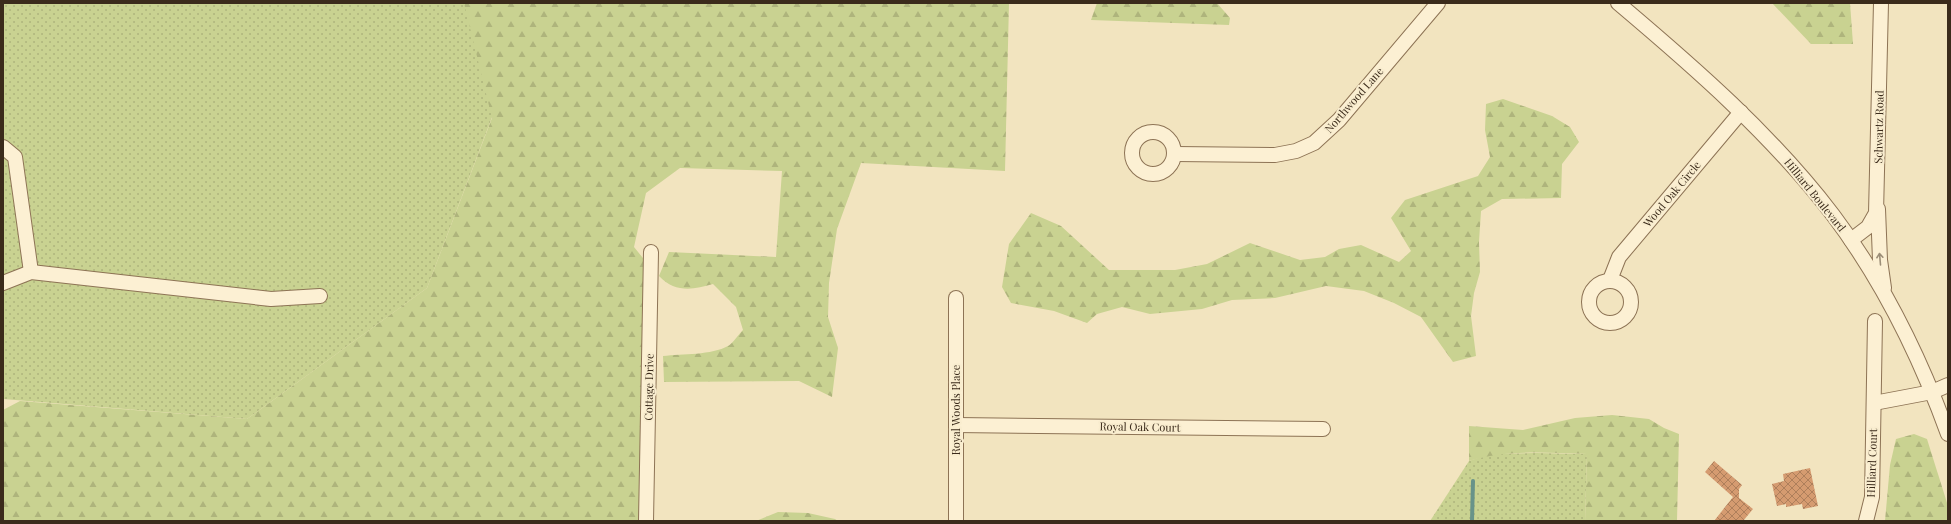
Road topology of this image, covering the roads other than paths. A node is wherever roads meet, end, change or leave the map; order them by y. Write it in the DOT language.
graph roads {
  1 [pos="1438,3"];
  2 [pos="1618,3"];
  3 [pos="1881,3"];
  4 [pos="1741,112"];
  5 [pos="3,147"];
  6 [pos="1175,154"];
  7 [pos="1877,197"];
  8 [pos="1851,240"];
  9 [pos="651,252"];
  10 [pos="31,272"];
  11 [pos="1610,280"];
  12 [pos="3,283"];
  13 [pos="320,296"];
  14 [pos="956,298"];
  15 [pos="1885,298"];
  16 [pos="1875,321"];
  17 [pos="1948,385"];
  18 [pos="1932,392"];
  19 [pos="1874,403"];
  20 [pos="956,425"];
  21 [pos="1323,430"];
  22 [pos="1948,434"];
  23 [pos="646,521"];
  24 [pos="956,521"];
  25 [pos="1866,521"];
  1 -- 6 [label="street, Northwood Lane"];
  2 -- 4 [label="street, Hilliard Boulevard"];
  3 -- 7 [label="street, Schwartz Road"];
  4 -- 8 [label="street, Hilliard Boulevard"];
  4 -- 11 [label="street, Wood Oak Circle"];
  5 -- 10 [label="street"];
  7 -- 8 [label="street, Schwartz Road"];
  15 -- 7 [label="street, one-way"];
  8 -- 15 [label="street, Hilliard Boulevard"];
  9 -- 23 [label="street, Cottage Drive"];
  10 -- 12 [label="street"];
  10 -- 13 [label="street"];
  14 -- 20 [label="street, Royal Woods Place"];
  15 -- 18 [label="street, Hilliard Boulevard"];
  16 -- 19 [label="street, Hilliard Court"];
  17 -- 18 [label="street"];
  18 -- 19 [label="street"];
  18 -- 22 [label="street, Hilliard Boulevard"];
  19 -- 25 [label="street, Hilliard Court"];
  20 -- 21 [label="street, Royal Oak Court"];
  20 -- 24 [label="street, Royal Woods Place"];
}
